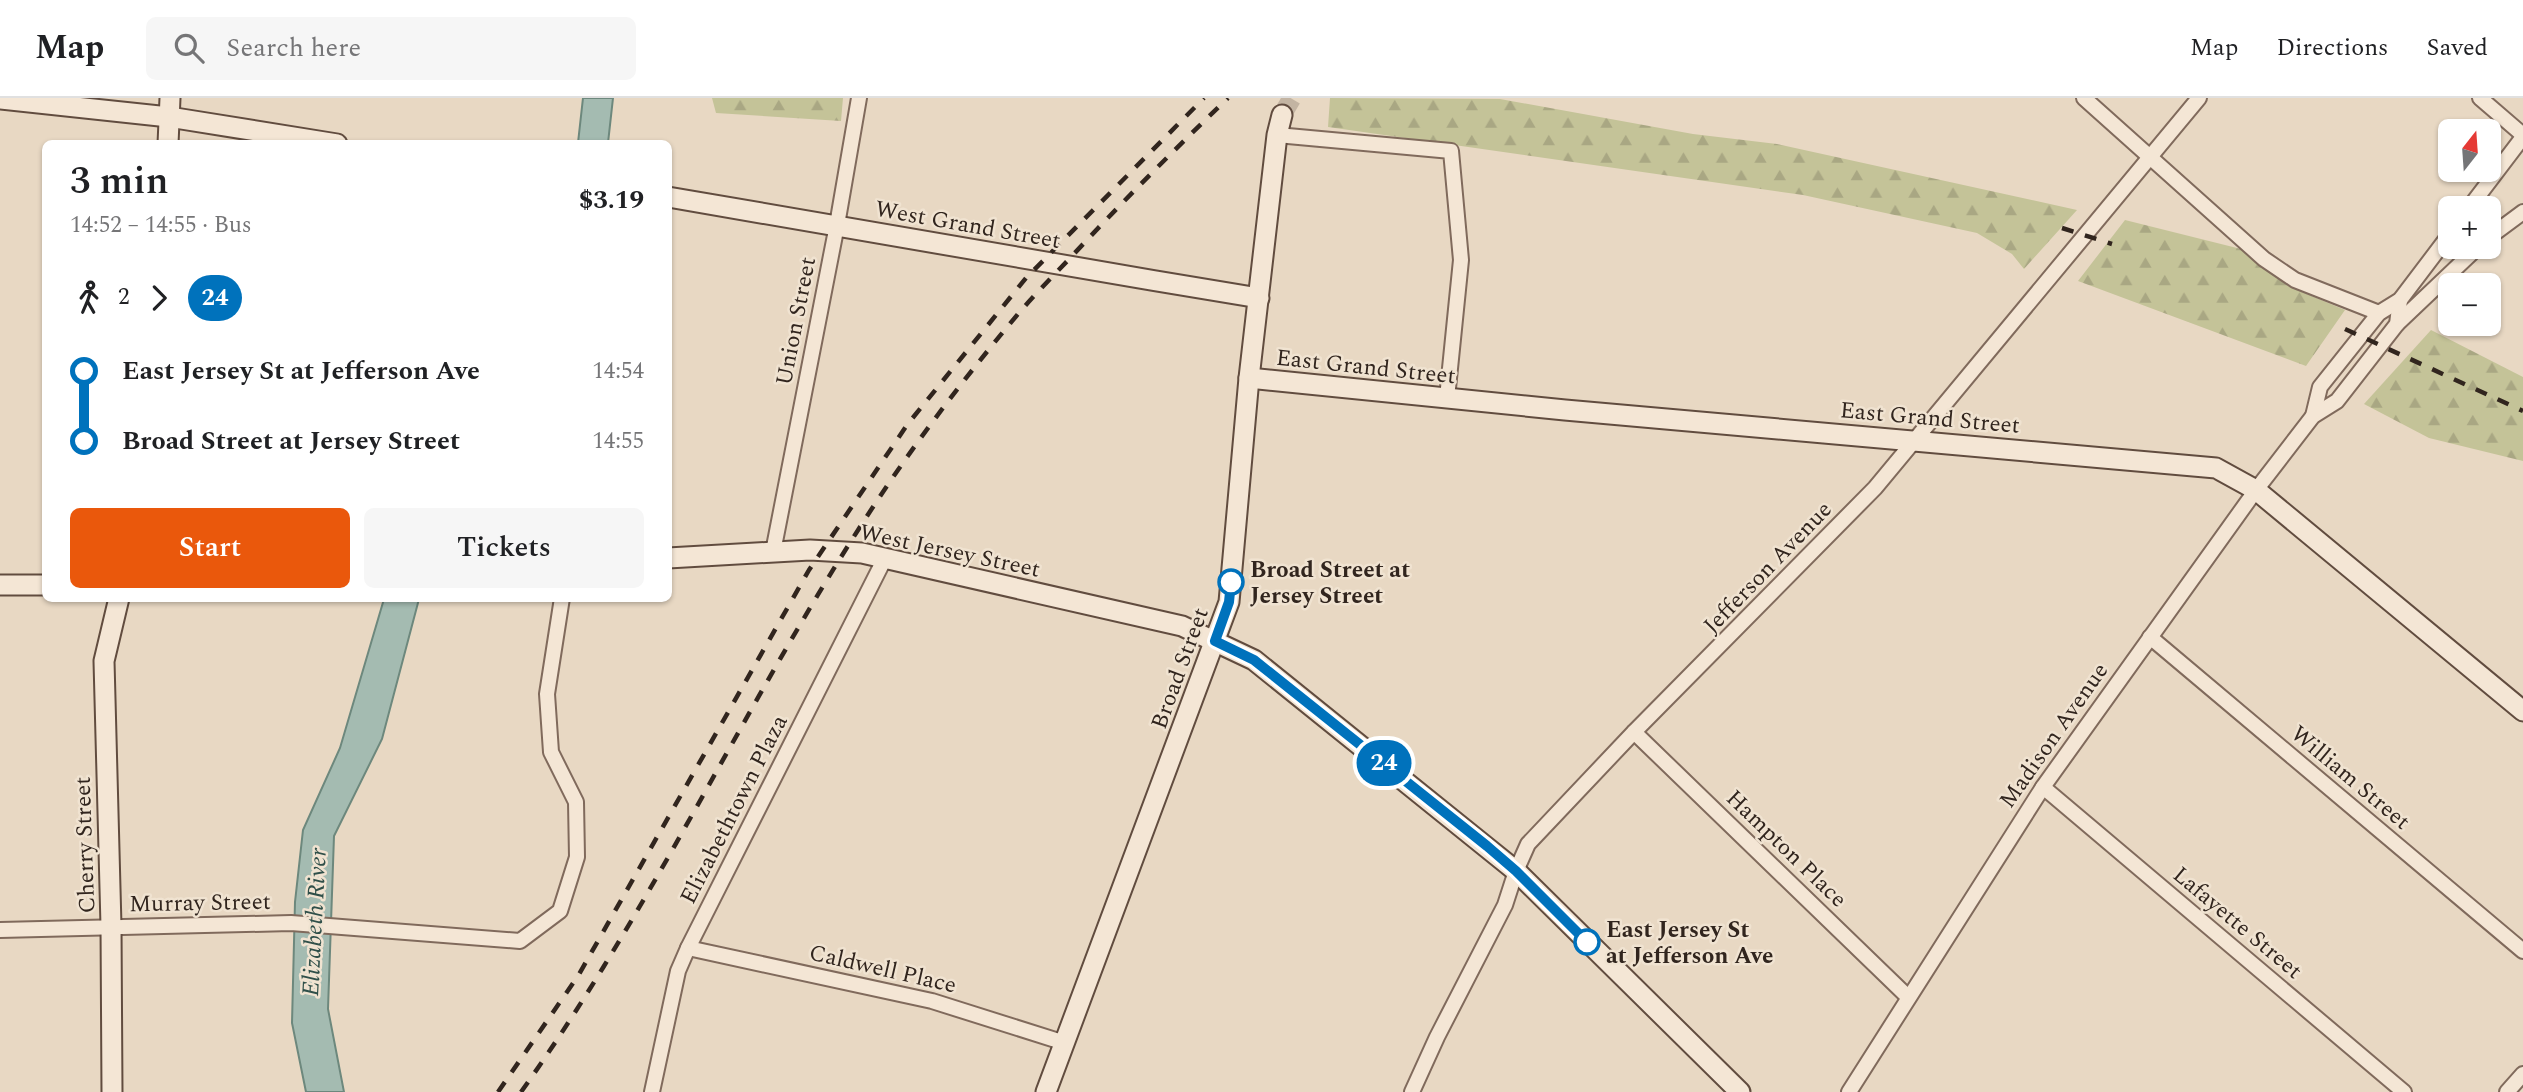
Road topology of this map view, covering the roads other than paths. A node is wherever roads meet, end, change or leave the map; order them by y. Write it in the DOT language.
graph roads {
  1 [pos="859,98"];
  2 [pos="2084,98"];
  3 [pos="2199,98"];
  4 [pos="2480,98"];
  5 [pos="0,99"];
  6 [pos="170,108"];
  7 [pos="1282,115"];
  8 [pos="1276,135"];
  9 [pos="2523,136"];
  10 [pos="168,140"];
  11 [pos="318,140"];
  12 [pos="2150,158"];
  13 [pos="2478,196"];
  14 [pos="672,198"];
  15 [pos="2523,212"];
  16 [pos="837,225"];
  17 [pos="2501,228"];
  18 [pos="2438,250"];
  19 [pos="2466,259"];
  20 [pos="1259,298"];
  21 [pos="2400,300"];
  22 [pos="2379,313"];
  23 [pos="2397,324"];
  24 [pos="1249,378"];
  25 [pos="1447,398"];
  26 [pos="2313,416"];
  27 [pos="1915,441"];
  28 [pos="2256,490"];
  29 [pos="773,552"];
  30 [pos="672,558"];
  31 [pos="885,558"];
  32 [pos="42,585"];
  33 [pos="0,586"];
  34 [pos="118,602"];
  35 [pos="561,602"];
  36 [pos="2150,637"];
  37 [pos="1215,641"];
  38 [pos="2523,711"];
  39 [pos="1634,732"];
  40 [pos="2043,787"];
  41 [pos="1516,871"];
  42 [pos="111,926"];
  43 [pos="0,930"];
  44 [pos="688,948"];
  45 [pos="2523,951"];
  46 [pos="1908,997"];
  47 [pos="1065,1043"];
  48 [pos="2523,1074"];
  49 [pos="112,1092"];
  50 [pos="652,1092"];
  51 [pos="1046,1092"];
  52 [pos="1412,1092"];
  53 [pos="1740,1092"];
  54 [pos="1849,1092"];
  55 [pos="2404,1092"];
  56 [pos="2507,1092"];
  1 -- 16 [label="street, Union Street"];
  2 -- 12 [label="street"];
  3 -- 12 [label="street, Jefferson Avenue"];
  4 -- 9 [label="street"];
  5 -- 6 [label="street"];
  6 -- 10 [label="street"];
  6 -- 11 [label="street"];
  7 -- 8 [label="street, Broad Street"];
  8 -- 20 [label="street, Broad Street"];
  8 -- 25 [label="street"];
  9 -- 13 [label="street"];
  12 -- 22 [label="street"];
  12 -- 27 [label="street, Jefferson Avenue"];
  14 -- 16 [label="street, West Grand Street"];
  15 -- 17 [label="street"];
  16 -- 20 [label="street, West Grand Street"];
  16 -- 29 [label="street, Union Street"];
  18 -- 21 [label="street, Madison Avenue"];
  19 -- 23 [label="street, Madison Avenue"];
  20 -- 24 [label="street, Broad Street"];
  21 -- 22 [label="street, Madison Avenue"];
  21 -- 23 [label="street"];
  22 -- 26 [label="street, Madison Avenue"];
  23 -- 26 [label="street, Madison Avenue"];
  24 -- 25 [label="street, East Grand Street"];
  24 -- 37 [label="street, Broad Street"];
  25 -- 27 [label="street, East Grand Street"];
  26 -- 28 [label="street, Madison Avenue"];
  27 -- 28 [label="street, East Grand Street"];
  27 -- 39 [label="street, Jefferson Avenue"];
  28 -- 36 [label="street, Madison Avenue"];
  28 -- 38 [label="street, East Grand Street"];
  29 -- 30 [label="street, West Jersey Street"];
  29 -- 31 [label="street, West Jersey Street"];
  31 -- 37 [label="street, West Jersey Street"];
  31 -- 44 [label="street, Elizabethtown Plaza"];
  32 -- 33 [label="street"];
  34 -- 42 [label="street, Cherry Street"];
  35 -- 42 [label="street, Murray Street"];
  36 -- 40 [label="street, Madison Avenue"];
  36 -- 45 [label="street, William Street"];
  37 -- 41 [label="street, West Jersey Street"];
  37 -- 47 [label="street, Broad Street"];
  39 -- 41 [label="street, Jefferson Avenue"];
  39 -- 46 [label="street, Hampton Place"];
  40 -- 46 [label="street, Madison Avenue"];
  40 -- 55 [label="street, Lafayette Street"];
  41 -- 52 [label="street, Jefferson Avenue"];
  41 -- 53 [label="street, West Jersey Street"];
  42 -- 43 [label="street, Murray Street"];
  42 -- 49 [label="street, Cherry Street"];
  44 -- 47 [label="street, Caldwell Place"];
  44 -- 50 [label="street, Elizabethtown Plaza"];
  46 -- 54 [label="street, Madison Avenue"];
  47 -- 51 [label="street, Broad Street"];
  48 -- 56 [label="street"];
}
